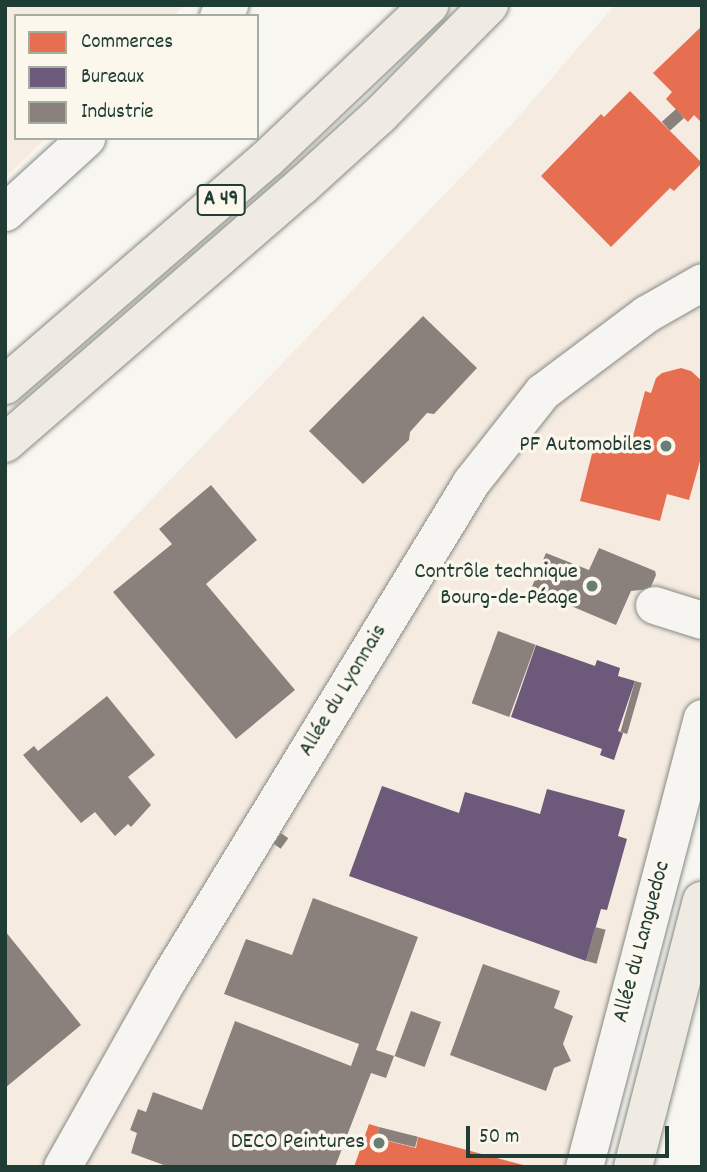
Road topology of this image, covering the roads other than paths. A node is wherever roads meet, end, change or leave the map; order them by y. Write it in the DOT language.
graph roads {
  1 [pos="429,5"];
  2 [pos="489,5"];
  3 [pos="84,140"];
  4 [pos="5,212"];
  5 [pos="702,282"];
  6 [pos="5,385"];
  7 [pos="5,443"];
  8 [pos="654,606"];
  9 [pos="702,620"];
  10 [pos="702,718"];
  11 [pos="702,901"];
  12 [pos="62,1167"];
  13 [pos="584,1167"];
  14 [pos="633,1167"];
  1 -- 6 [label="main road, A 49"];
  2 -- 7 [label="main road, A 49"];
  3 -- 4 [label="street"];
  5 -- 12 [label="street, Allée du Lyonnais"];
  8 -- 9 [label="street"];
  10 -- 13 [label="street, Allée du Languedoc"];
  11 -- 14 [label="main road"];
}
